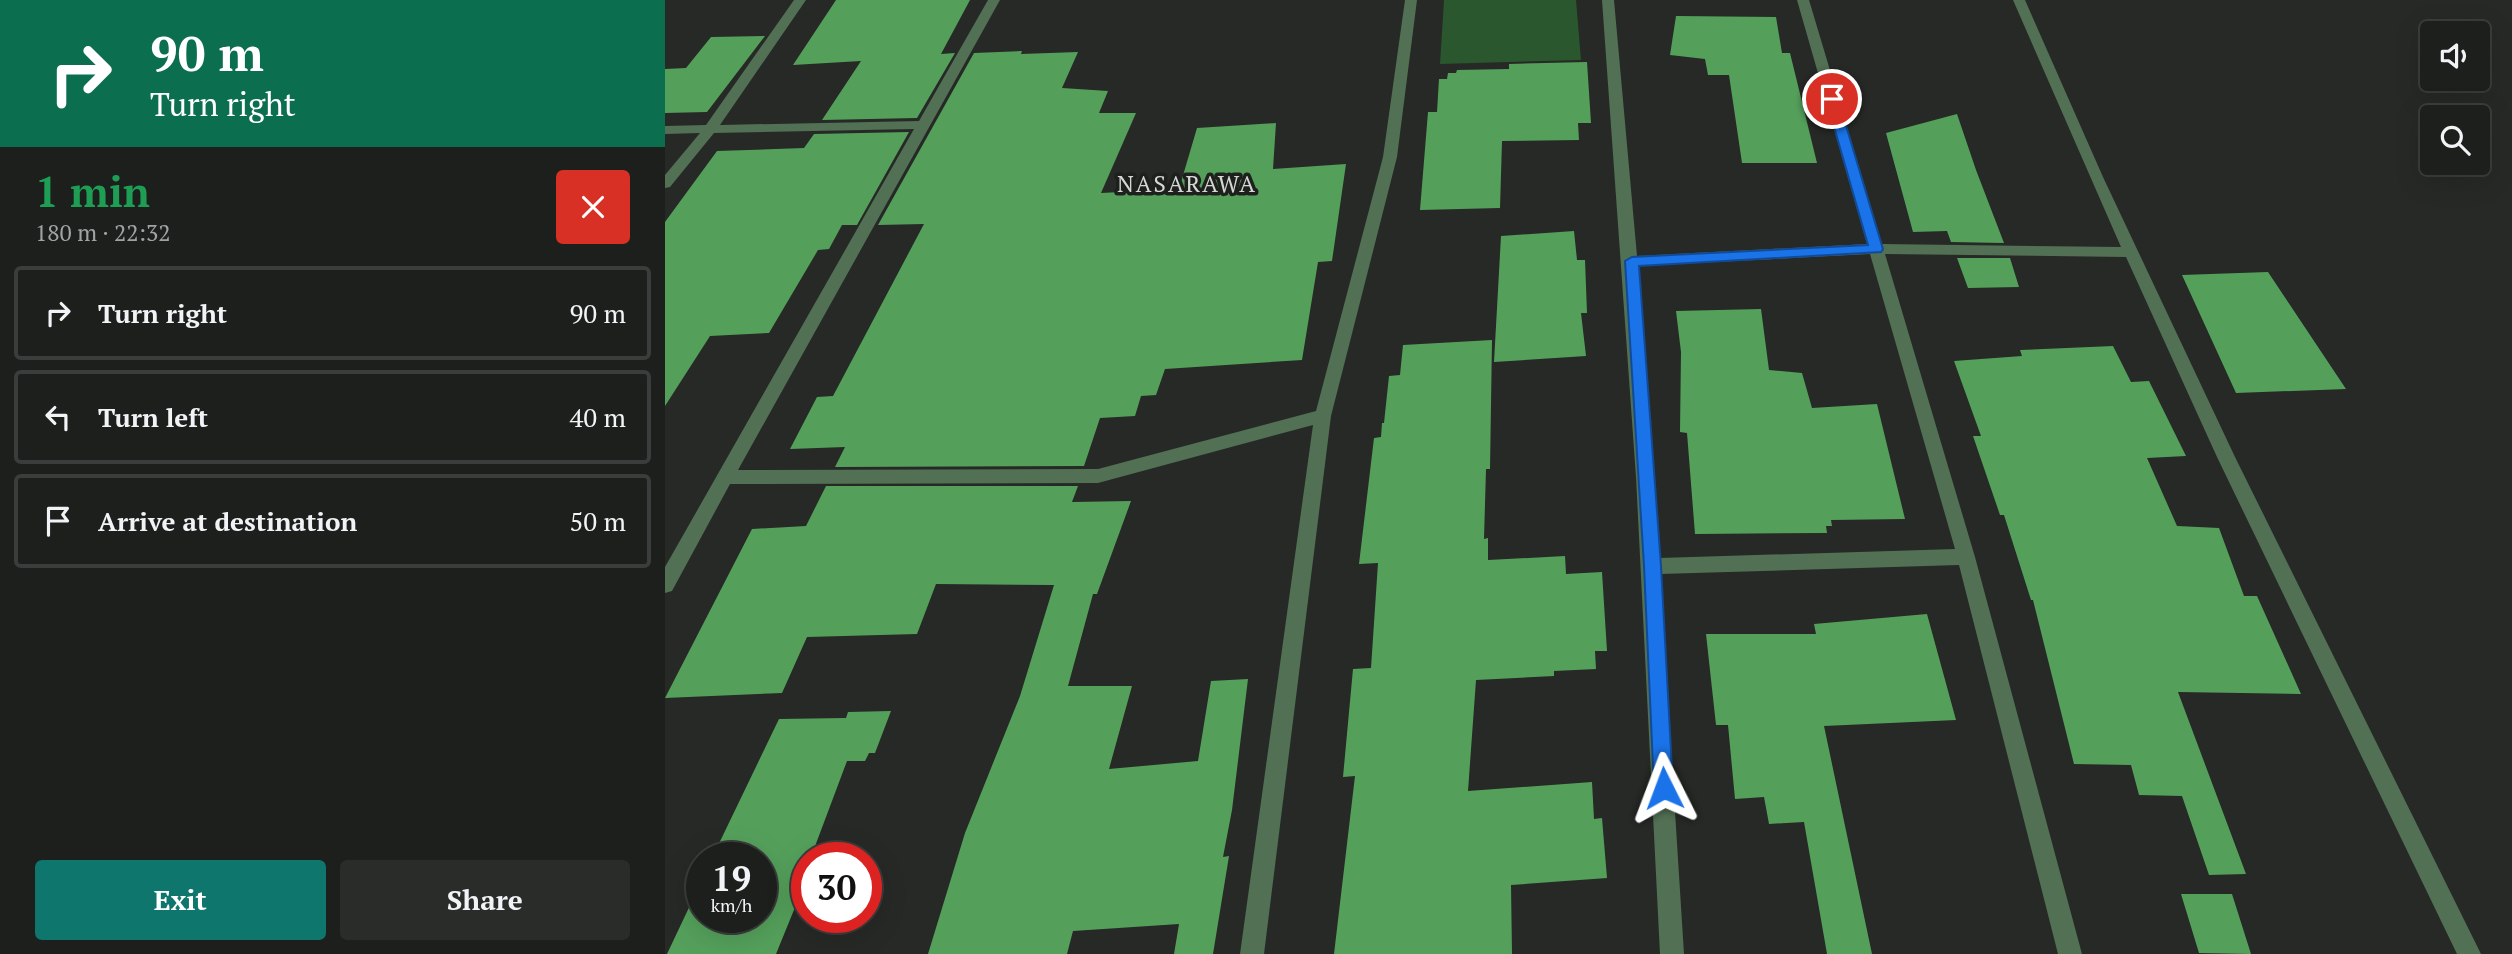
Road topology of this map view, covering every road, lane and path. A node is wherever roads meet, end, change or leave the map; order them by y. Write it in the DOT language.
graph roads {
  1 [pos="800,0"];
  2 [pos="994,0"];
  3 [pos="1411,0"];
  4 [pos="1608,0"];
  5 [pos="1803,0"];
  6 [pos="2019,0"];
  7 [pos="922,125"];
  8 [pos="711,128"];
  9 [pos="665,130"];
  10 [pos="665,184"];
  11 [pos="1876,249"];
  12 [pos="2131,252"];
  13 [pos="1632,261"];
  14 [pos="1323,416"];
  15 [pos="726,477"];
  16 [pos="1966,557"];
  17 [pos="1653,566"];
  18 [pos="665,585"];
  19 [pos="1252,954"];
  20 [pos="1672,954"];
  21 [pos="2070,954"];
  22 [pos="2469,954"];
  1 -- 8 [label="street"];
  2 -- 7 [label="street"];
  3 -- 14 [label="street"];
  4 -- 13 [label="street"];
  5 -- 11 [label="street"];
  6 -- 12 [label="street"];
  7 -- 8 [label="street"];
  7 -- 15 [label="street"];
  8 -- 9 [label="street"];
  8 -- 10 [label="street"];
  11 -- 12 [label="street"];
  11 -- 13 [label="street"];
  11 -- 16 [label="street"];
  12 -- 22 [label="street"];
  13 -- 17 [label="street"];
  14 -- 15 [label="street"];
  14 -- 19 [label="street"];
  15 -- 18 [label="street"];
  16 -- 17 [label="street"];
  16 -- 21 [label="street"];
  17 -- 20 [label="street"];
}
